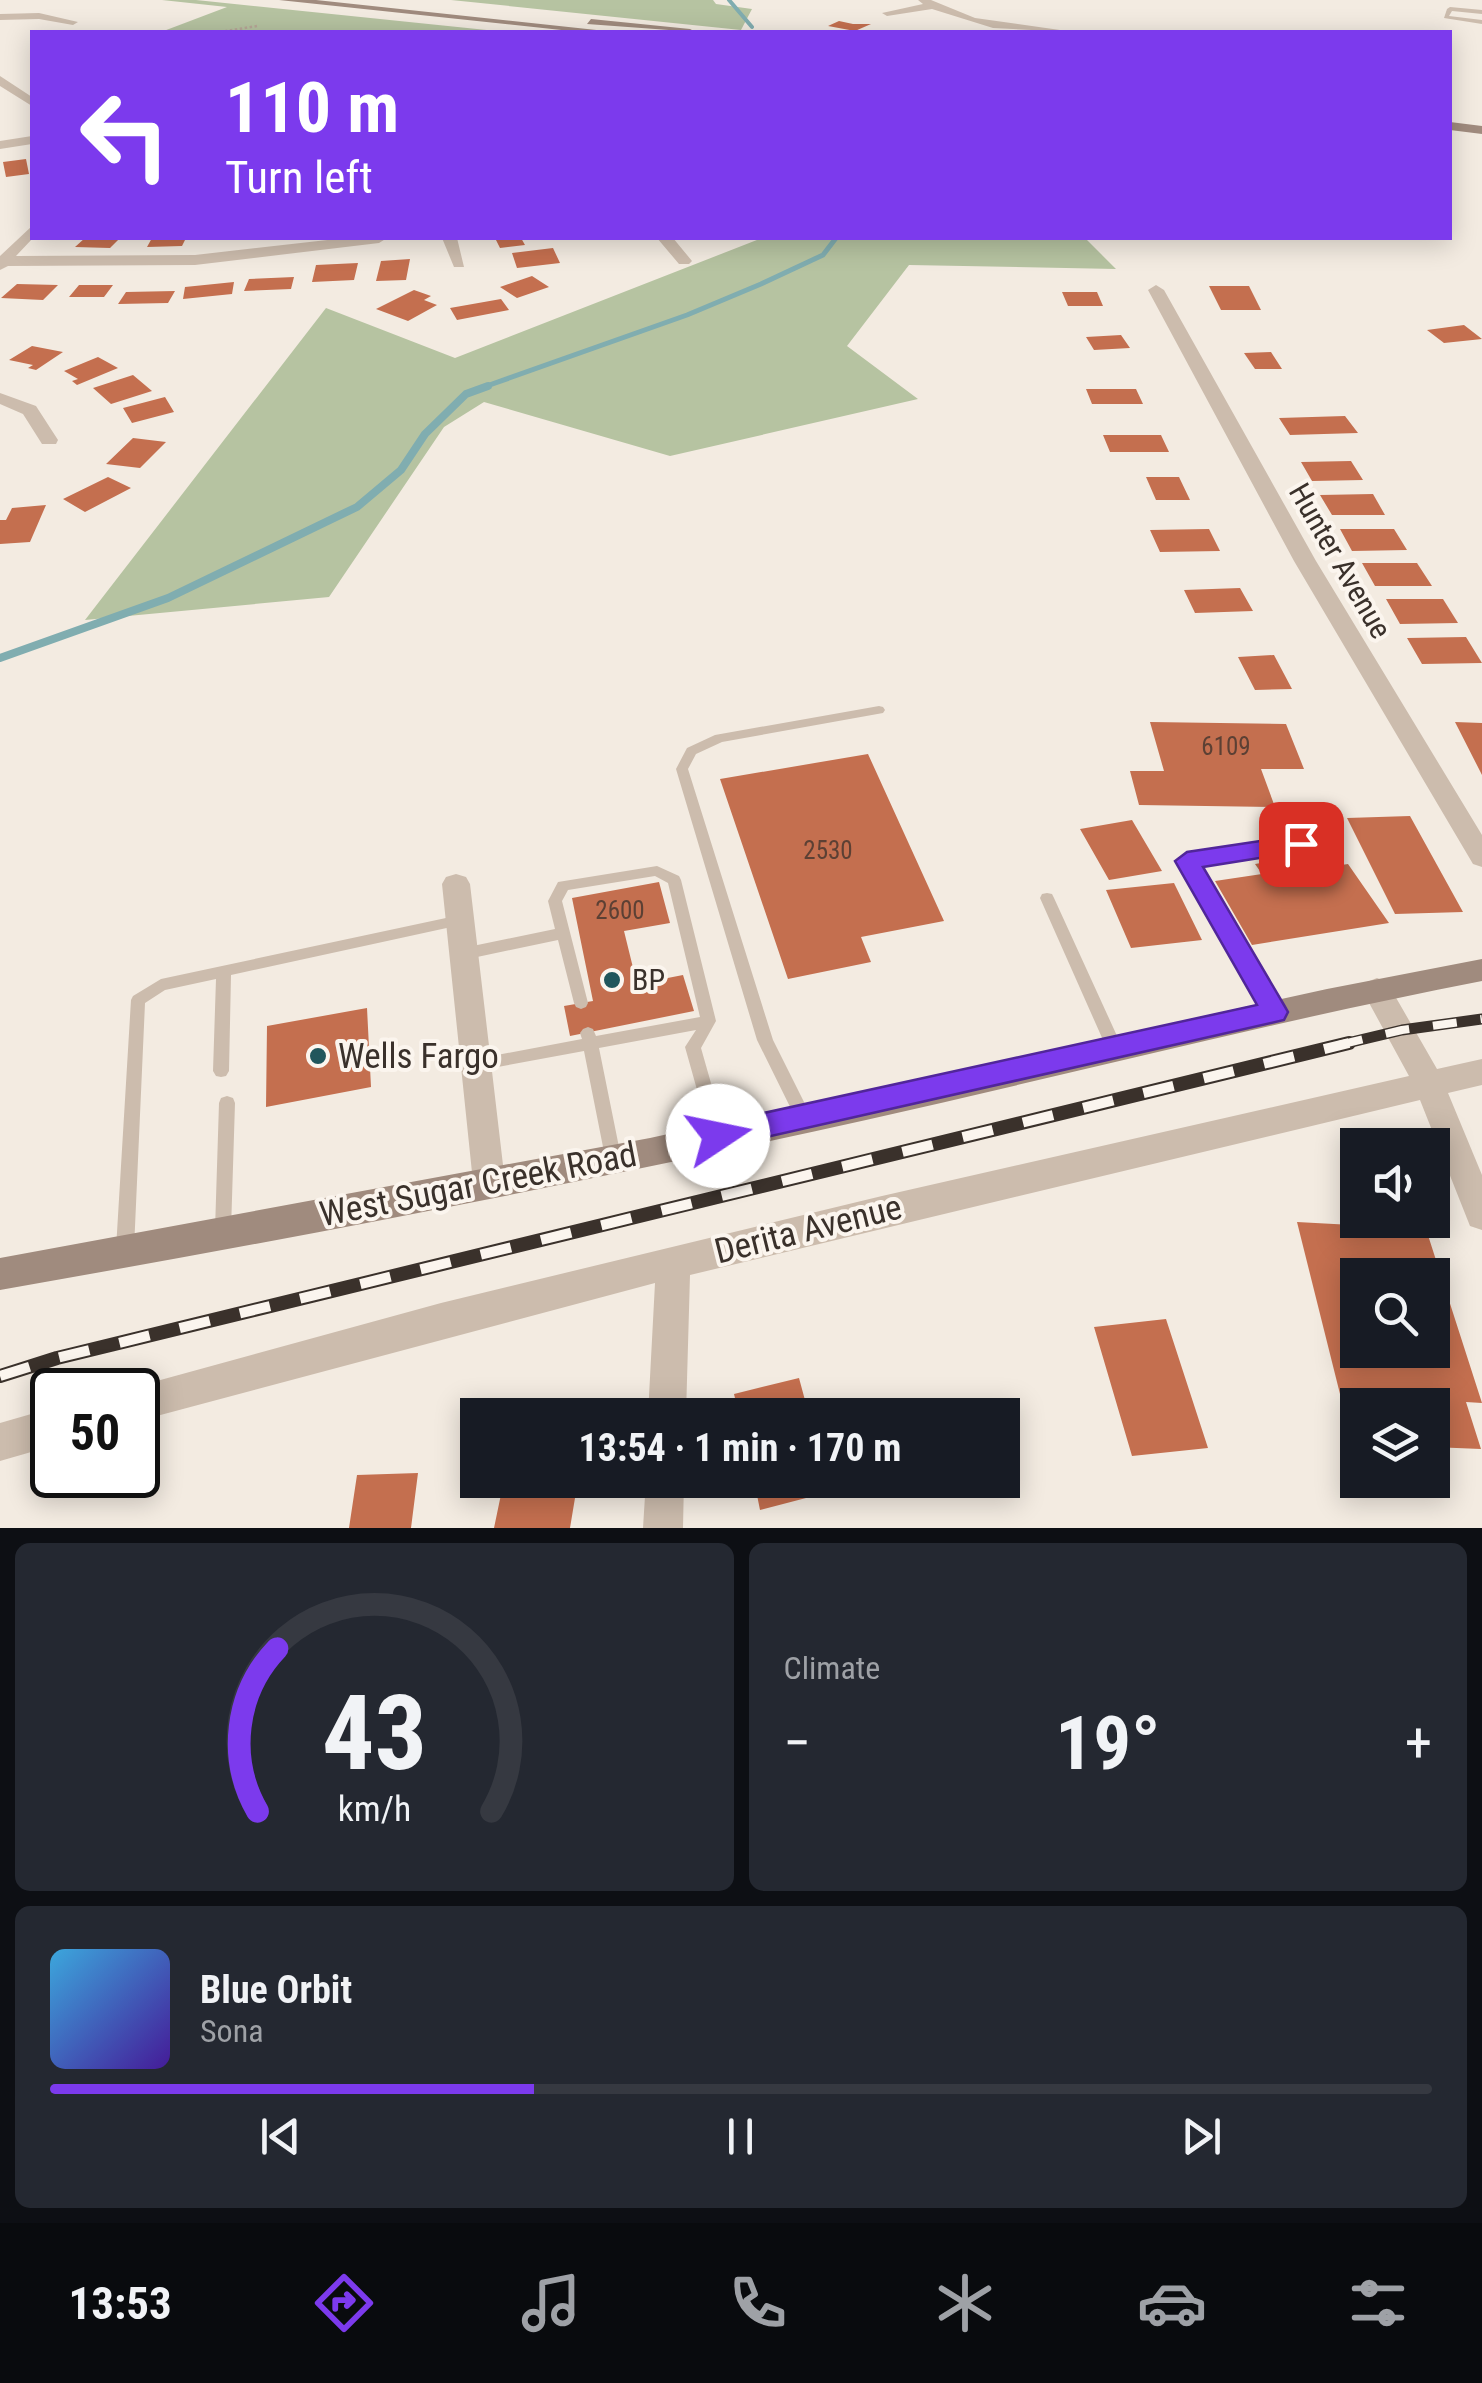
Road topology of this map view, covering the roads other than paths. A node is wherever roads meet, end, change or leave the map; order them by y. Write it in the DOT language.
graph roads {
  1 [pos="284,0"];
  2 [pos="377,0"];
  3 [pos="928,3"];
  4 [pos="1482,12"];
  5 [pos="887,14"];
  6 [pos="0,17"];
  7 [pos="74,22"];
  8 [pos="1482,22"];
  9 [pos="589,30"];
  10 [pos="670,30"];
  11 [pos="1052,30"];
  12 [pos="0,80"];
  13 [pos="30,101"];
  14 [pos="1452,113"];
  15 [pos="1482,116"];
  16 [pos="1452,126"];
  17 [pos="1482,130"];
  18 [pos="30,140"];
  19 [pos="0,146"];
  20 [pos="30,232"];
  21 [pos="362,240"];
  22 [pos="451,240"];
  23 [pos="666,240"];
  24 [pos="684,260"];
  25 [pos="3,263"];
  26 [pos="459,264"];
  27 [pos="1156,290"];
  28 [pos="0,398"];
  29 [pos="49,440"];
  30 [pos="880,710"];
  31 [pos="1301,844"];
  32 [pos="1482,857"];
  33 [pos="456,884"];
  34 [pos="1047,898"];
  35 [pos="460,920"];
  36 [pos="563,933"];
  37 [pos="464,954"];
  38 [pos="224,970"];
  39 [pos="1482,970"];
  40 [pos="1377,990"];
  41 [pos="581,1003"];
  42 [pos="1275,1012"];
  43 [pos="709,1022"];
  44 [pos="588,1039"];
  45 [pos="1115,1049"];
  46 [pos="476,1065"];
  47 [pos="221,1071"];
  48 [pos="1482,1072"];
  49 [pos="1428,1082"];
  50 [pos="227,1103"];
  51 [pos="804,1118"];
  52 [pos="718,1136"];
  53 [pos="613,1157"];
  54 [pos="489,1182"];
  55 [pos="1482,1215"];
  56 [pos="222,1236"];
  57 [pos="124,1252"];
  58 [pos="673,1263"];
  59 [pos="0,1274"];
  60 [pos="160,1396"];
  61 [pos="668,1398"];
  62 [pos="30,1433"];
  63 [pos="0,1442"];
  64 [pos="664,1498"];
  65 [pos="663,1528"];
  1 -- 9 [label="main road"];
  2 -- 10 [label="main road"];
  3 -- 5 [label="street"];
  3 -- 11 [label="street"];
  4 -- 8 [label="lane"];
  6 -- 7 [label="street"];
  12 -- 13 [label="street"];
  14 -- 15 [label="main road"];
  16 -- 17 [label="main road"];
  18 -- 19 [label="street"];
  20 -- 25 [label="street"];
  21 -- 25 [label="street"];
  22 -- 26 [label="street"];
  23 -- 24 [label="street"];
  27 -- 32 [label="street, Hunter Avenue"];
  28 -- 29 [label="street"];
  30 -- 51 [label="lane"];
  31 -- 42 [label="lane"];
  33 -- 35 [label="street"];
  34 -- 45 [label="lane"];
  35 -- 37 [label="street"];
  35 -- 38 [label="lane"];
  36 -- 37 [label="lane"];
  36 -- 41 [label="lane"];
  36 -- 43 [label="lane"];
  37 -- 46 [label="street"];
  38 -- 47 [label="lane"];
  38 -- 57 [label="lane"];
  39 -- 40 [label="main road, West Sugar Creek Road"];
  40 -- 42 [label="main road, West Sugar Creek Road"];
  40 -- 49 [label="street"];
  42 -- 45 [label="main road, West Sugar Creek Road"];
  43 -- 44 [label="lane"];
  43 -- 52 [label="lane"];
  44 -- 46 [label="lane"];
  44 -- 53 [label="lane"];
  45 -- 51 [label="main road, West Sugar Creek Road"];
  46 -- 54 [label="street"];
  48 -- 49 [label="street, Derita Avenue"];
  49 -- 55 [label="street"];
  49 -- 58 [label="street, Derita Avenue"];
  50 -- 56 [label="lane"];
  51 -- 52 [label="main road, West Sugar Creek Road"];
  52 -- 53 [label="main road, West Sugar Creek Road"];
  53 -- 54 [label="main road, West Sugar Creek Road"];
  54 -- 56 [label="main road, West Sugar Creek Road"];
  56 -- 57 [label="main road, West Sugar Creek Road"];
  57 -- 59 [label="main road, West Sugar Creek Road"];
  58 -- 60 [label="street, Derita Avenue"];
  58 -- 61 [label="street"];
  62 -- 63 [label="street"];
  64 -- 65 [label="street"];
}
